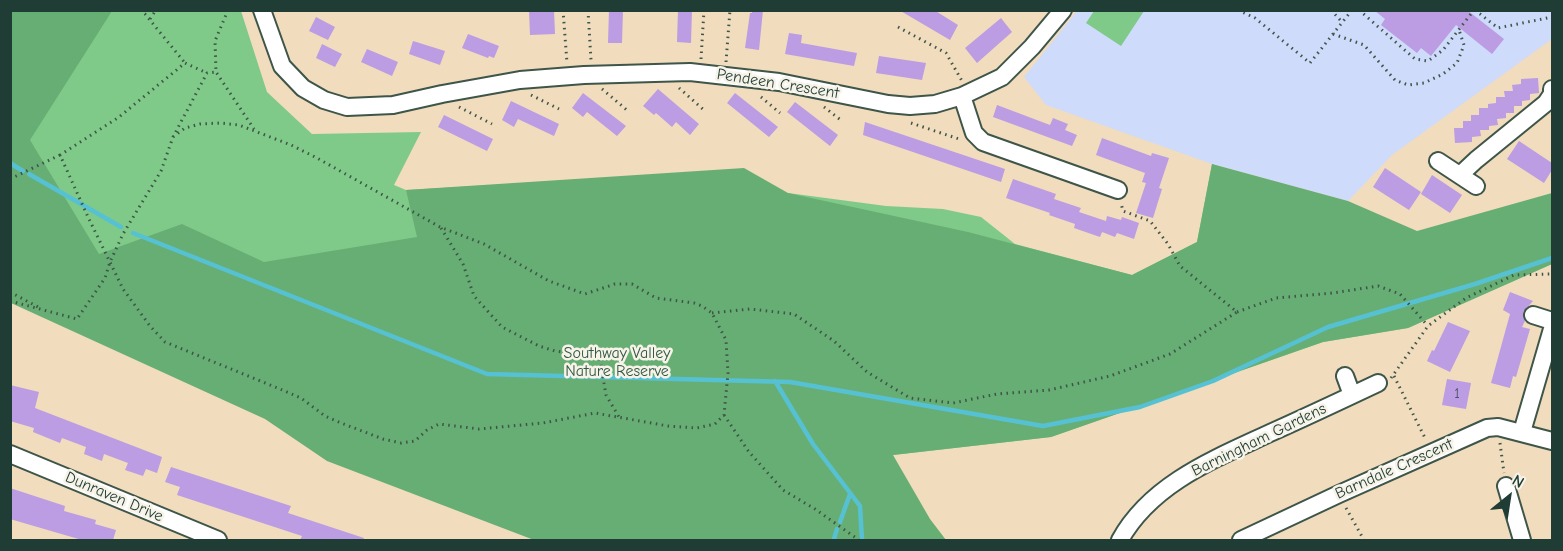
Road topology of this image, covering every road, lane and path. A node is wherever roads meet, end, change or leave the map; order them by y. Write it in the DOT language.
graph roads {
  1 [pos="140,10"];
  2 [pos="156,10"];
  3 [pos="228,10"];
  4 [pos="262,10"];
  5 [pos="563,10"];
  6 [pos="588,10"];
  7 [pos="704,10"];
  8 [pos="730,10"];
  9 [pos="1063,10"];
  10 [pos="1238,10"];
  11 [pos="1331,10"];
  12 [pos="1352,10"];
  13 [pos="1359,10"];
  14 [pos="1474,10"];
  15 [pos="1552,17"];
  16 [pos="150,19"];
  17 [pos="1342,22"];
  18 [pos="898,27"];
  19 [pos="1459,30"];
  20 [pos="1333,34"];
  21 [pos="186,63"];
  22 [pos="216,72"];
  23 [pos="207,73"];
  24 [pos="660,73"];
  25 [pos="700,73"];
  26 [pos="581,75"];
  27 [pos="725,76"];
  28 [pos="1552,89"];
  29 [pos="965,94"];
  30 [pos="1552,94"];
  31 [pos="434,96"];
  32 [pos="906,105"];
  33 [pos="628,111"];
  34 [pos="705,111"];
  35 [pos="492,124"];
  36 [pos="255,131"];
  37 [pos="173,137"];
  38 [pos="964,141"];
  39 [pos="60,155"];
  40 [pos="1438,161"];
  41 [pos="1460,175"];
  42 [pos="10,179"];
  43 [pos="1476,186"];
  44 [pos="1118,190"];
  45 [pos="440,227"];
  46 [pos="110,262"];
  47 [pos="1552,274"];
  48 [pos="10,292"];
  49 [pos="10,301"];
  50 [pos="44,310"];
  51 [pos="1237,312"];
  52 [pos="712,313"];
  53 [pos="1533,315"];
  54 [pos="1552,321"];
  55 [pos="1428,326"];
  56 [pos="1552,329"];
  57 [pos="1394,375"];
  58 [pos="1345,376"];
  59 [pos="1378,383"];
  60 [pos="1352,395"];
  61 [pos="724,415"];
  62 [pos="620,418"];
  63 [pos="1498,427"];
  64 [pos="1522,432"];
  65 [pos="1552,441"];
  66 [pos="1432,452"];
  67 [pos="10,454"];
  68 [pos="1506,486"];
  69 [pos="1339,494"];
  70 [pos="218,540"];
  71 [pos="859,540"];
  72 [pos="1120,540"];
  73 [pos="1241,540"];
  74 [pos="1364,540"];
  75 [pos="1522,540"];
  1 -- 16 [label="path"];
  2 -- 16 [label="path"];
  3 -- 22 [label="path"];
  4 -- 31 [label="street, Pendeen Crescent"];
  5 -- 26 [label="path"];
  6 -- 26 [label="path"];
  7 -- 25 [label="path"];
  8 -- 27 [label="path"];
  9 -- 29 [label="street, Pendeen Crescent"];
  10 -- 20 [label="path"];
  11 -- 17 [label="path"];
  12 -- 17 [label="path"];
  13 -- 19 [label="path"];
  14 -- 15 [label="path"];
  14 -- 19 [label="path"];
  16 -- 21 [label="path"];
  17 -- 20 [label="path"];
  18 -- 29 [label="path"];
  19 -- 20 [label="path"];
  21 -- 23 [label="path"];
  21 -- 39 [label="path"];
  22 -- 23 [label="path"];
  22 -- 36 [label="path"];
  23 -- 37 [label="path"];
  24 -- 25 [label="street, Pendeen Crescent"];
  24 -- 26 [label="street, Pendeen Crescent"];
  24 -- 34 [label="path"];
  25 -- 27 [label="street, Pendeen Crescent"];
  26 -- 31 [label="street, Pendeen Crescent"];
  26 -- 33 [label="path"];
  27 -- 32 [label="street, Pendeen Crescent"];
  28 -- 30 [label="street"];
  29 -- 32 [label="street, Pendeen Crescent"];
  29 -- 44 [label="street"];
  30 -- 41 [label="street"];
  31 -- 35 [label="path"];
  32 -- 38 [label="path"];
  36 -- 37 [label="path"];
  36 -- 45 [label="path"];
  37 -- 46 [label="path"];
  39 -- 42 [label="path"];
  39 -- 46 [label="path"];
  40 -- 41 [label="street"];
  41 -- 43 [label="street"];
  44 -- 51 [label="path"];
  45 -- 52 [label="path"];
  45 -- 62 [label="path"];
  46 -- 50 [label="path"];
  46 -- 62 [label="path"];
  47 -- 55 [label="path"];
  48 -- 50 [label="path"];
  49 -- 50 [label="path"];
  51 -- 52 [label="path"];
  51 -- 55 [label="path"];
  52 -- 61 [label="path"];
  53 -- 54 [label="street"];
  55 -- 57 [label="path"];
  56 -- 64 [label="street"];
  57 -- 59 [label="path"];
  57 -- 66 [label="path"];
  58 -- 60 [label="street"];
  59 -- 60 [label="street, Barningham Gardens"];
  60 -- 72 [label="street, Barningham Gardens"];
  61 -- 62 [label="path"];
  61 -- 71 [label="path"];
  63 -- 64 [label="street, Barndale Crescent"];
  63 -- 66 [label="street, Barndale Crescent"];
  63 -- 68 [label="path"];
  64 -- 65 [label="street, Barndale Crescent"];
  66 -- 69 [label="street, Barndale Crescent"];
  67 -- 70 [label="street, Dunraven Drive"];
  68 -- 75 [label="street"];
  69 -- 73 [label="street, Barndale Crescent"];
  69 -- 74 [label="path"];
}
